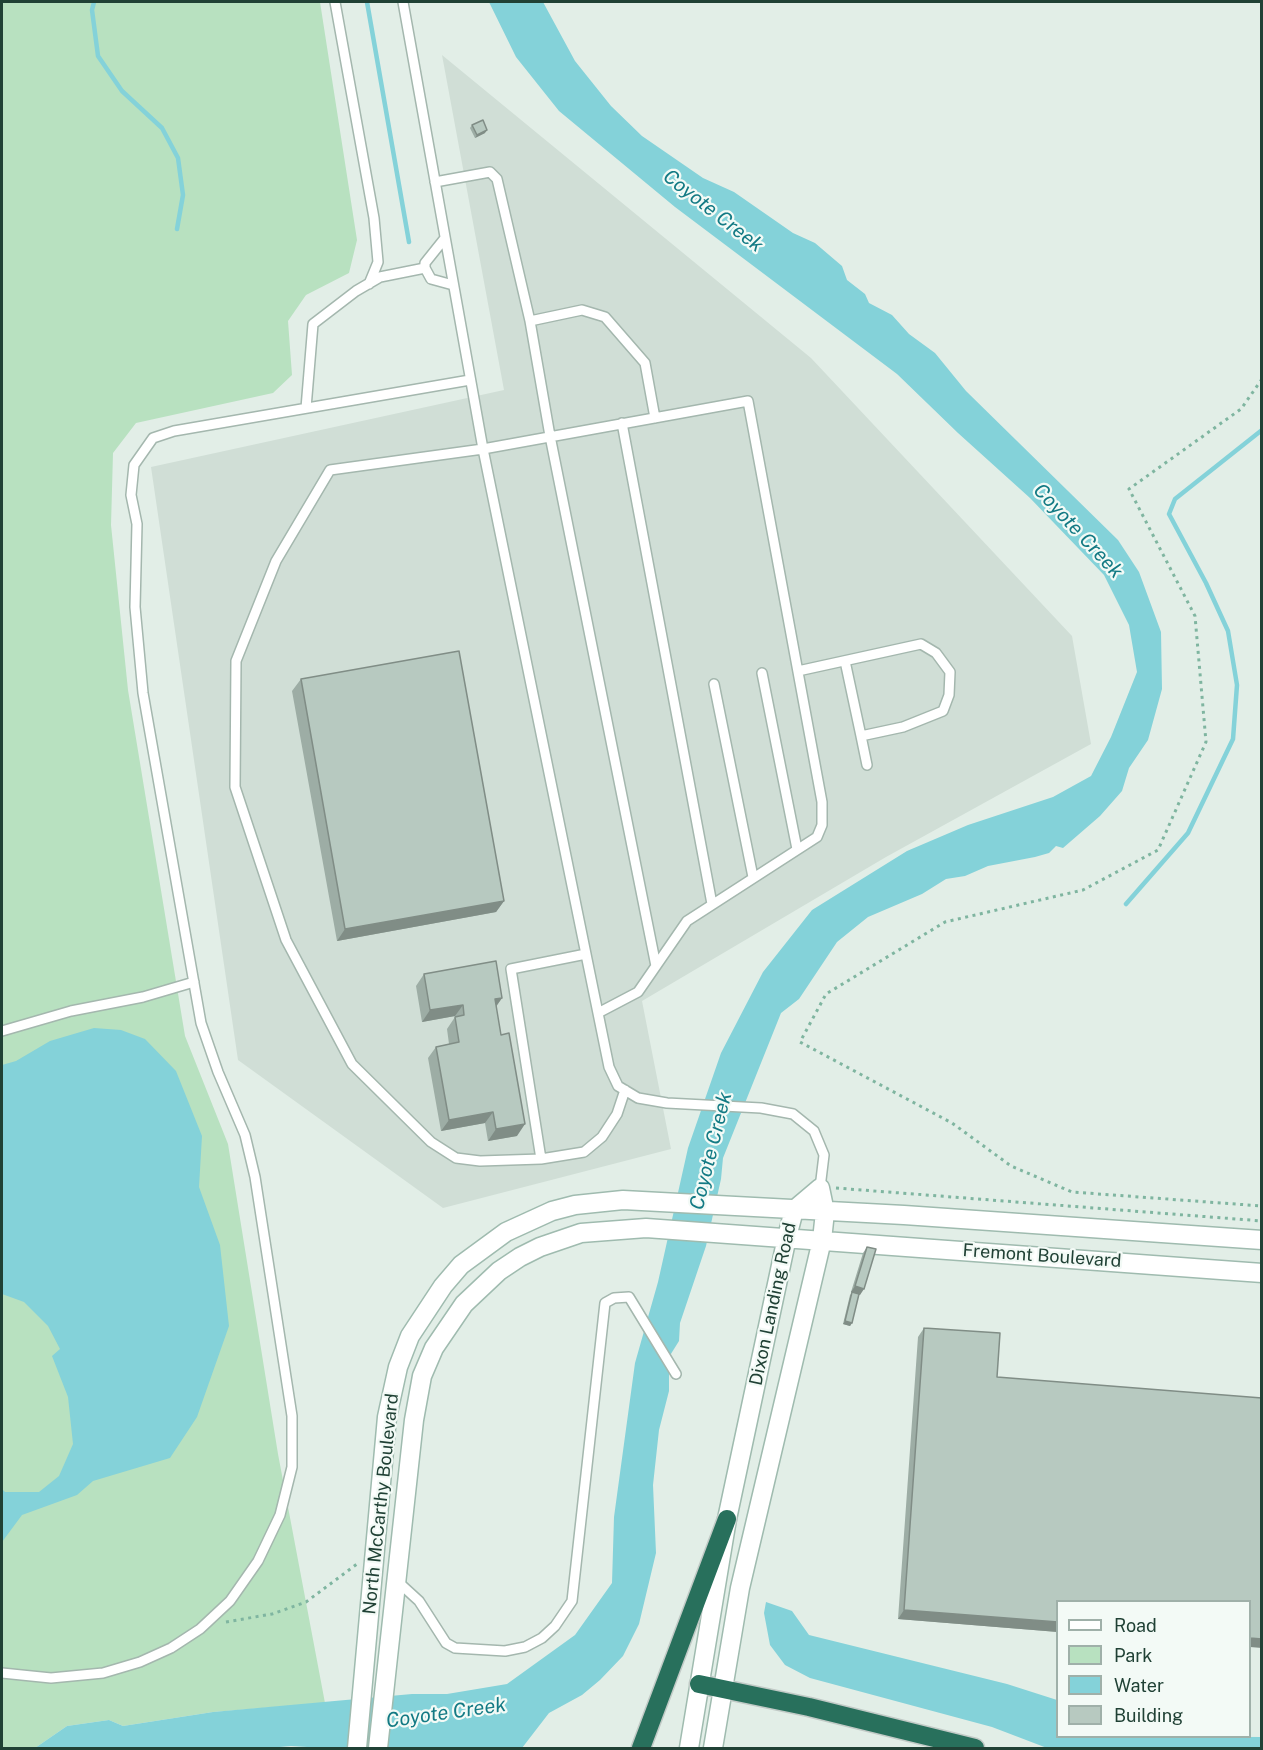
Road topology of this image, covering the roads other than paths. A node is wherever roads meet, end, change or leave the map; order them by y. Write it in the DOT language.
graph roads {
  1 [pos="335,2"];
  2 [pos="403,2"];
  3 [pos="435,182"];
  4 [pos="445,238"];
  5 [pos="425,268"];
  6 [pos="369,284"];
  7 [pos="453,285"];
  8 [pos="530,321"];
  9 [pos="470,380"];
  10 [pos="306,408"];
  11 [pos="655,418"];
  12 [pos="622,423"];
  13 [pos="550,436"];
  14 [pos="483,449"];
  15 [pos="845,661"];
  16 [pos="798,671"];
  17 [pos="762,672"];
  18 [pos="714,684"];
  19 [pos="861,736"];
  20 [pos="867,765"];
  21 [pos="797,849"];
  22 [pos="753,876"];
  23 [pos="712,904"];
  24 [pos="586,954"];
  25 [pos="656,966"];
  26 [pos="194,982"];
  27 [pos="598,1013"];
  28 [pos="2,1030"];
  29 [pos="626,1090"];
  30 [pos="541,1159"];
  31 [pos="820,1188"];
  32 [pos="794,1210"];
  33 [pos="825,1212"];
  34 [pos="787,1237"];
  35 [pos="822,1239"];
  36 [pos="1262,1240"];
  37 [pos="1262,1273"];
  38 [pos="676,1374"];
  39 [pos="392,1388"];
  40 [pos="418,1394"];
  41 [pos="727,1519"];
  42 [pos="395,1579"];
  43 [pos="2,1673"];
  44 [pos="699,1684"];
  45 [pos="723,1687"];
  46 [pos="357,1749"];
  47 [pos="378,1749"];
  48 [pos="641,1749"];
  49 [pos="689,1749"];
  50 [pos="713,1749"];
  51 [pos="975,1749"];
  1 -- 6 [label="lane"];
  2 -- 3 [label="lane"];
  3 -- 4 [label="lane"];
  3 -- 8 [label="lane"];
  4 -- 5 [label="lane"];
  4 -- 7 [label="lane"];
  5 -- 6 [label="lane"];
  5 -- 7 [label="lane"];
  6 -- 10 [label="lane"];
  7 -- 9 [label="lane"];
  8 -- 11 [label="lane"];
  8 -- 13 [label="lane"];
  9 -- 10 [label="lane"];
  9 -- 14 [label="lane"];
  10 -- 26 [label="lane"];
  11 -- 12 [label="lane"];
  11 -- 16 [label="lane"];
  12 -- 13 [label="lane"];
  12 -- 23 [label="lane"];
  13 -- 14 [label="lane"];
  13 -- 25 [label="lane"];
  14 -- 24 [label="lane"];
  14 -- 30 [label="lane"];
  15 -- 16 [label="lane"];
  15 -- 19 [label="lane"];
  15 -- 19 [label="lane"];
  16 -- 21 [label="lane"];
  17 -- 21 [label="lane"];
  18 -- 22 [label="lane"];
  19 -- 20 [label="lane"];
  21 -- 22 [label="lane"];
  22 -- 23 [label="lane"];
  23 -- 25 [label="lane"];
  24 -- 27 [label="lane"];
  24 -- 30 [label="lane"];
  25 -- 27 [label="lane"];
  26 -- 28 [label="lane"];
  26 -- 43 [label="lane"];
  27 -- 29 [label="lane"];
  29 -- 30 [label="lane"];
  29 -- 31 [label="lane"];
  31 -- 32 [label="main road, Dixon Landing Road"];
  31 -- 33 [label="main road, Dixon Landing Road"];
  32 -- 33 [label="main road, North McCarthy Boulevard"];
  32 -- 34 [label="main road, Dixon Landing Road"];
  32 -- 39 [label="main road, North McCarthy Boulevard"];
  33 -- 35 [label="main road, Dixon Landing Road"];
  33 -- 36 [label="main road, Fremont Boulevard"];
  34 -- 35 [label="main road, North McCarthy Boulevard"];
  34 -- 40 [label="main road, North McCarthy Boulevard"];
  34 -- 41 [label="main road, Dixon Landing Road"];
  35 -- 37 [label="main road, Fremont Boulevard"];
  35 -- 45 [label="main road, Dixon Landing Road"];
  38 -- 42 [label="lane"];
  39 -- 40 [label="main road"];
  39 -- 46 [label="main road, North McCarthy Boulevard"];
  40 -- 42 [label="main road, North McCarthy Boulevard"];
  41 -- 44 [label="main road, Dixon Landing Road"];
  41 -- 48 [label="highway"];
  42 -- 47 [label="main road, North McCarthy Boulevard"];
  44 -- 45 [label="highway"];
  44 -- 49 [label="main road, Dixon Landing Road"];
  45 -- 50 [label="main road, Dixon Landing Road"];
  45 -- 51 [label="highway"];
}
